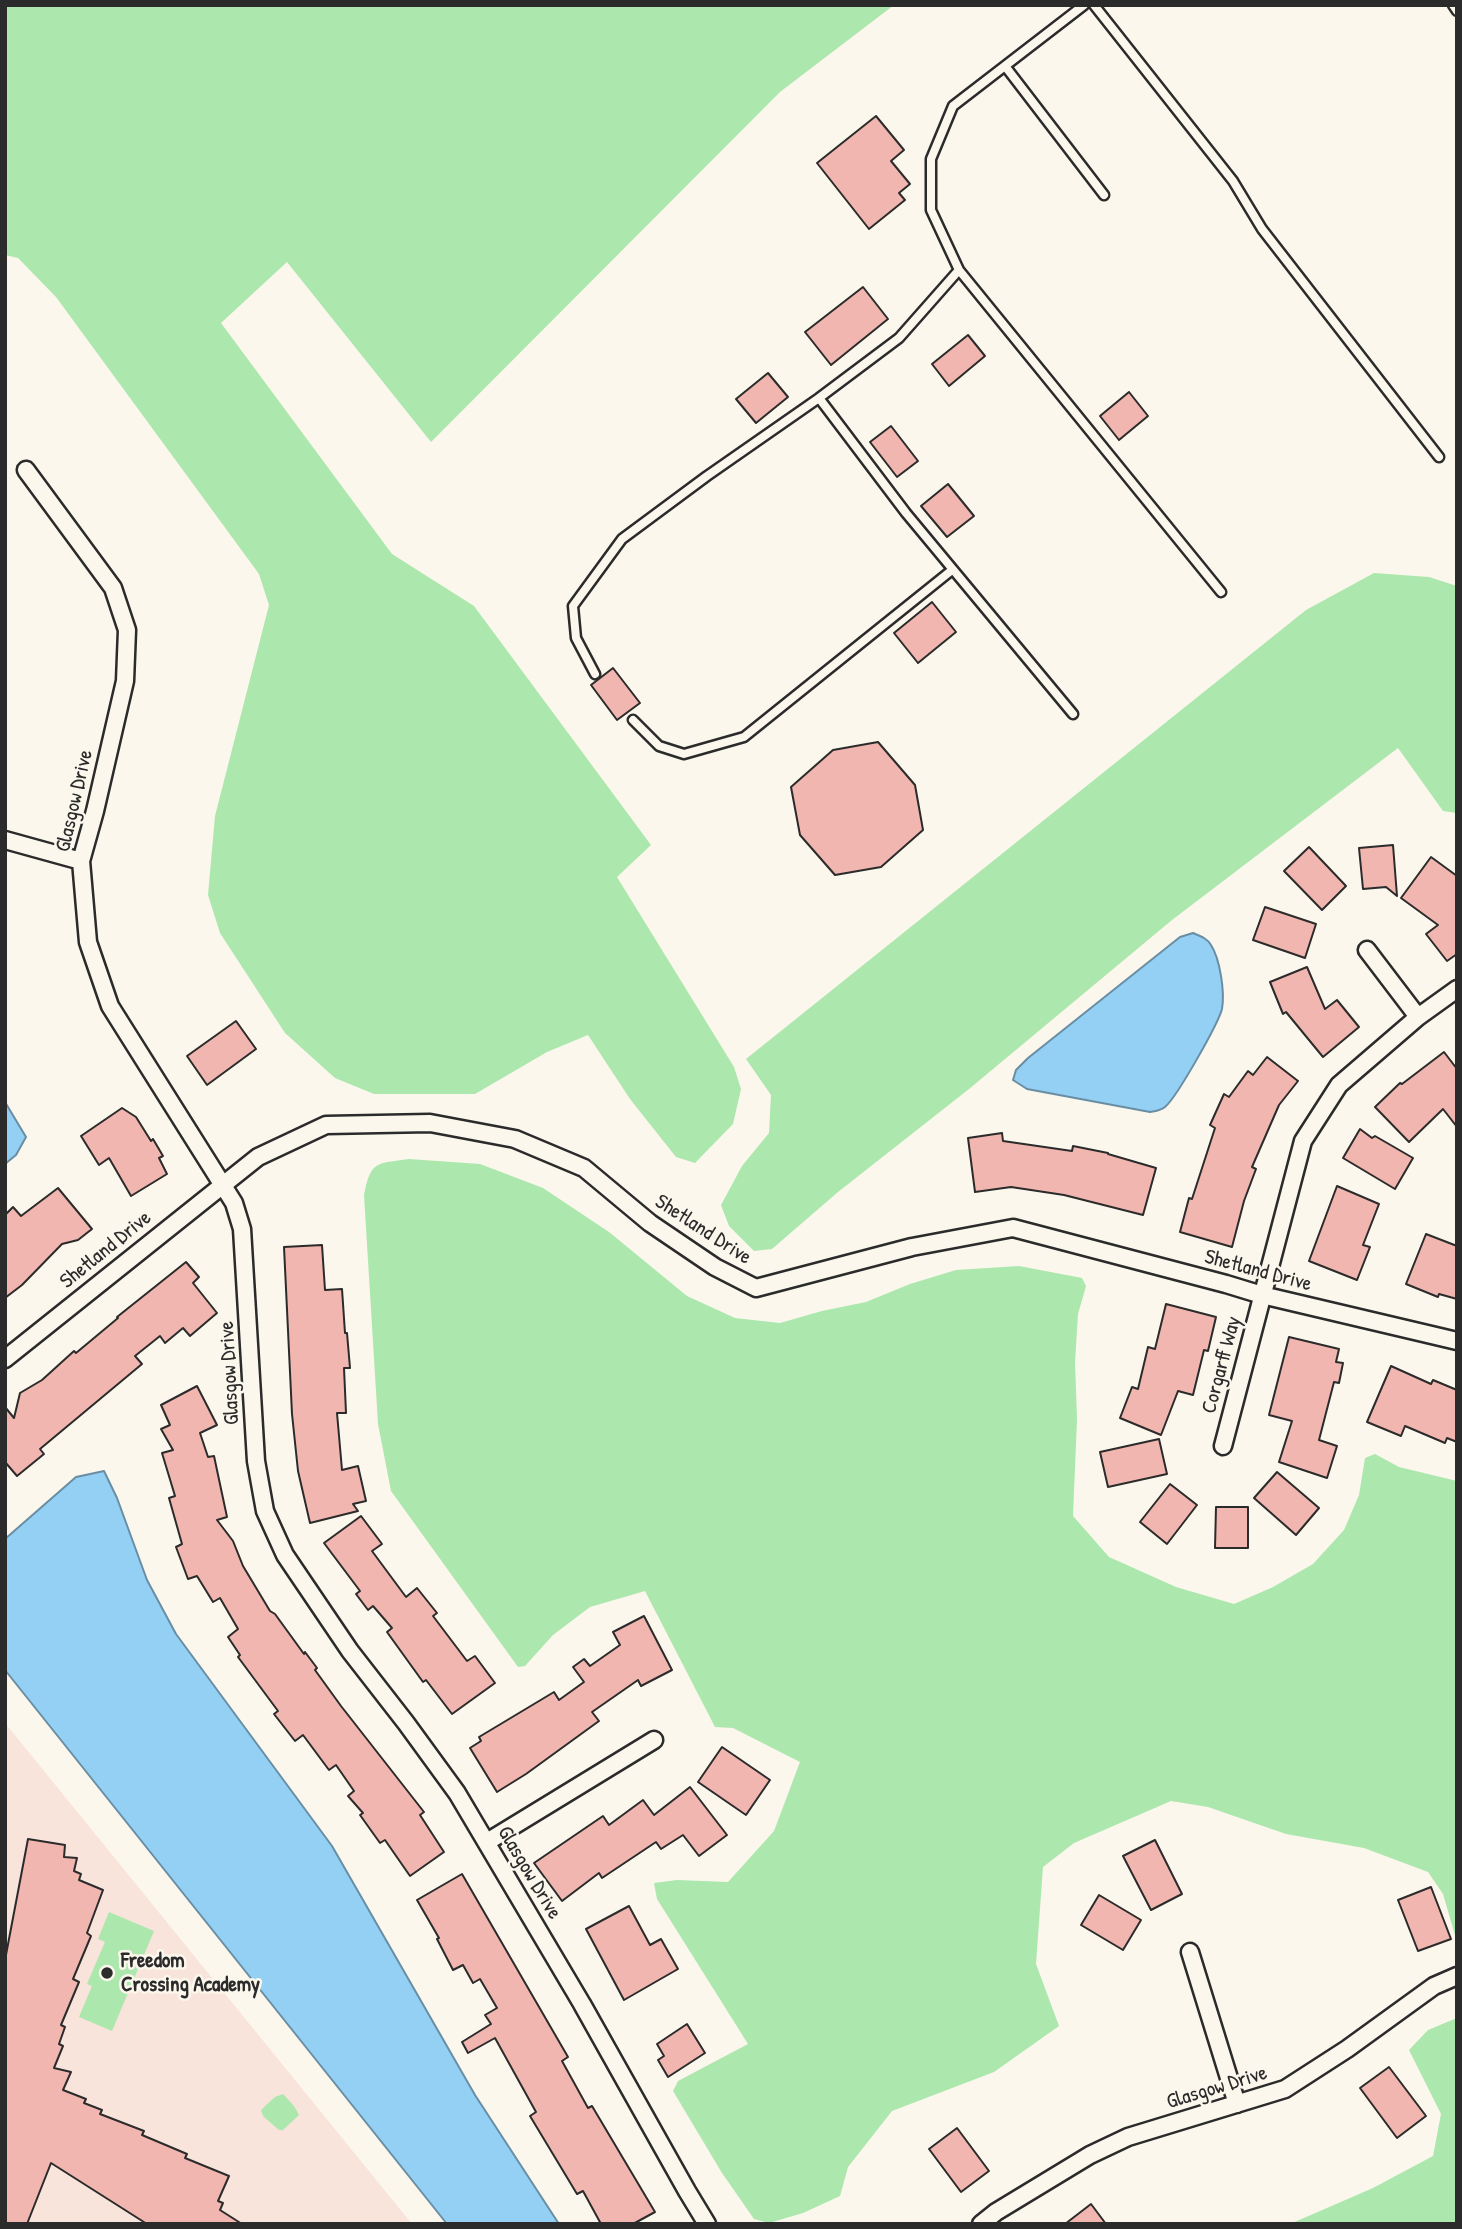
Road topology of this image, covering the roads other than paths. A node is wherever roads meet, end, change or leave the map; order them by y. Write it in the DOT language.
graph roads {
  1 [pos="1084,5"];
  2 [pos="1094,5"];
  3 [pos="1453,5"];
  4 [pos="1457,11"];
  5 [pos="1005,66"];
  6 [pos="1104,195"];
  7 [pos="959,270"];
  8 [pos="819,398"];
  9 [pos="1439,457"];
  10 [pos="26,470"];
  11 [pos="952,570"];
  12 [pos="1221,592"];
  13 [pos="595,674"];
  14 [pos="1073,714"];
  15 [pos="633,720"];
  16 [pos="5,840"];
  17 [pos="81,861"];
  18 [pos="1367,950"];
  19 [pos="1457,989"];
  20 [pos="1418,1017"];
  21 [pos="222,1184"];
  22 [pos="1262,1296"];
  23 [pos="1457,1341"];
  24 [pos="5,1359"];
  25 [pos="1223,1446"];
  26 [pos="654,1740"];
  27 [pos="487,1842"];
  28 [pos="1190,1951"];
  29 [pos="1457,1976"];
  30 [pos="1237,2105"];
  31 [pos="707,2224"];
  32 [pos="981,2224"];
  1 -- 5 [label="lane"];
  2 -- 9 [label="lane"];
  3 -- 4 [label="lane"];
  5 -- 6 [label="lane"];
  5 -- 7 [label="lane"];
  7 -- 8 [label="lane"];
  7 -- 12 [label="lane"];
  8 -- 11 [label="lane"];
  8 -- 13 [label="lane"];
  10 -- 17 [label="street, Glasgow Drive"];
  11 -- 14 [label="lane"];
  11 -- 15 [label="lane"];
  16 -- 17 [label="street"];
  17 -- 21 [label="street, Glasgow Drive"];
  18 -- 20 [label="street"];
  19 -- 20 [label="street, Corgarff Way"];
  20 -- 22 [label="street, Corgarff Way"];
  21 -- 22 [label="street, Shetland Drive"];
  21 -- 24 [label="street, Shetland Drive"];
  21 -- 27 [label="street, Glasgow Drive"];
  22 -- 23 [label="street, Shetland Drive"];
  22 -- 25 [label="street, Corgarff Way"];
  26 -- 27 [label="street"];
  27 -- 31 [label="street, Glasgow Drive"];
  28 -- 30 [label="street"];
  29 -- 30 [label="street, Glasgow Drive"];
  30 -- 32 [label="street, Glasgow Drive"];
}
